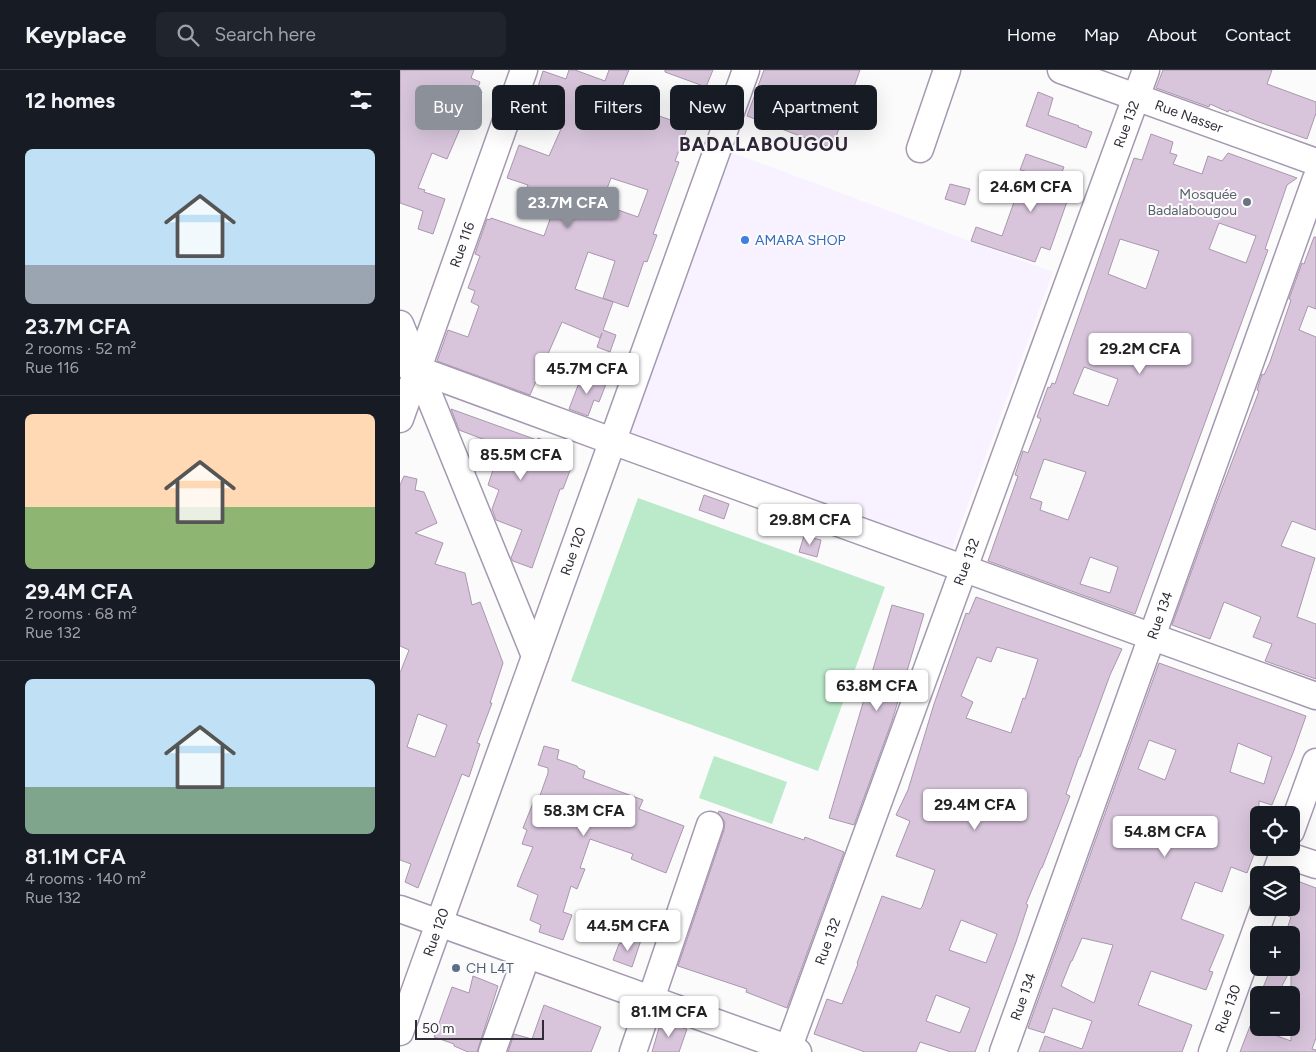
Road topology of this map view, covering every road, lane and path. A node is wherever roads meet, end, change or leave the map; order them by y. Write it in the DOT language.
graph roads {
  1 [pos="524,70"];
  2 [pos="746,70"];
  3 [pos="947,70"];
  4 [pos="1062,70"];
  5 [pos="1146,70"];
  6 [pos="1136,97"];
  7 [pos="920,149"];
  8 [pos="1316,162"];
  9 [pos="1316,178"];
  10 [pos="400,324"];
  11 [pos="409,366"];
  12 [pos="400,419"];
  13 [pos="612,441"];
  14 [pos="964,569"];
  15 [pos="1152,636"];
  16 [pos="535,656"];
  17 [pos="1316,696"];
  18 [pos="1316,762"];
  19 [pos="1300,807"];
  20 [pos="710,825"];
  21 [pos="1294,856"];
  22 [pos="1316,865"];
  23 [pos="400,909"];
  24 [pos="1261,916"];
  25 [pos="439,923"];
  26 [pos="527,955"];
  27 [pos="652,999"];
  28 [pos="400,1032"];
  29 [pos="792,1051"];
  30 [pos="492,1052"];
  31 [pos="633,1052"];
  32 [pos="1003,1052"];
  33 [pos="1212,1052"];
  1 -- 11 [label="street, Rue 116"];
  2 -- 13 [label="street, Rue 120"];
  3 -- 7 [label="street"];
  4 -- 6 [label="street, Rue Nasser"];
  5 -- 6 [label="street, Rue 132"];
  6 -- 8 [label="street, Rue Nasser"];
  6 -- 14 [label="street, Rue 132"];
  9 -- 15 [label="street, Rue 134"];
  10 -- 11 [label="street"];
  11 -- 12 [label="street, Rue 116"];
  11 -- 13 [label="street"];
  11 -- 16 [label="street"];
  13 -- 14 [label="street"];
  13 -- 16 [label="street, Rue 120"];
  14 -- 15 [label="street"];
  14 -- 29 [label="street, Rue 132"];
  15 -- 17 [label="street"];
  15 -- 32 [label="street, Rue 134"];
  16 -- 25 [label="street, Rue 120"];
  18 -- 19 [label="street"];
  20 -- 27 [label="street"];
  21 -- 22 [label="street"];
  23 -- 25 [label="street"];
  24 -- 33 [label="street, Rue 130"];
  25 -- 26 [label="street"];
  25 -- 28 [label="street, Rue 120"];
  26 -- 27 [label="street"];
  26 -- 30 [label="street"];
  27 -- 29 [label="street"];
  27 -- 31 [label="street"];
}
